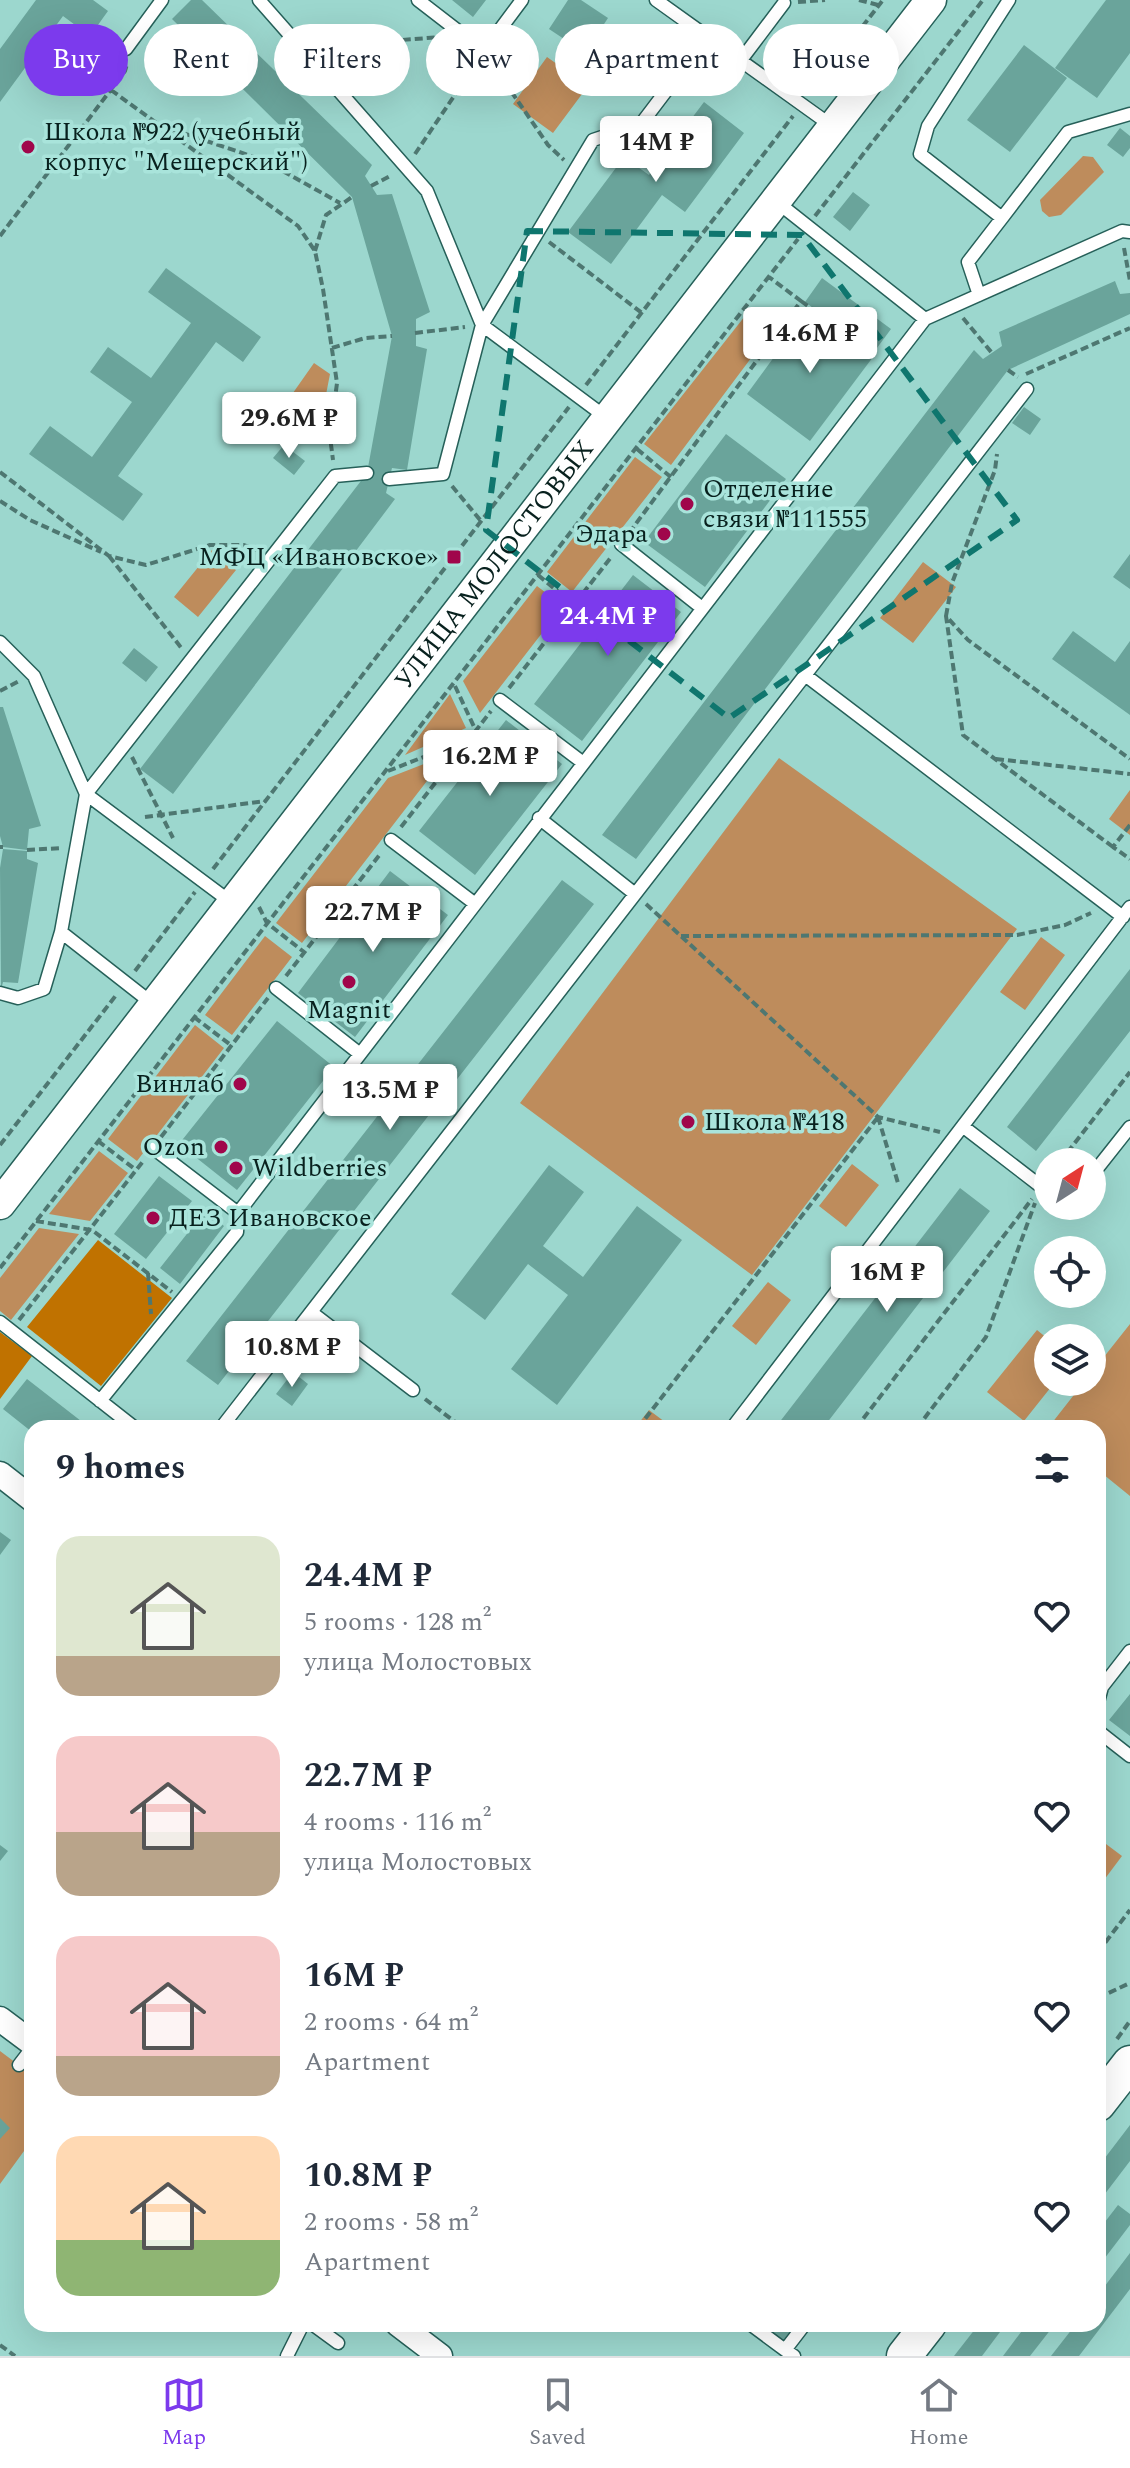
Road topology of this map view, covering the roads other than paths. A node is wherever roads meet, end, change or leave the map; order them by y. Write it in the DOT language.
graph roads {
  1 [pos="162,0"];
  2 [pos="259,0"];
  3 [pos="418,0"];
  4 [pos="522,0"];
  5 [pos="656,0"];
  6 [pos="931,0"];
  7 [pos="1009,0"];
  8 [pos="785,1"];
  9 [pos="689,24"];
  10 [pos="130,44"];
  11 [pos="747,52"];
  12 [pos="747,64"];
  13 [pos="662,96"];
  14 [pos="1130,114"];
  15 [pos="833,126"];
  16 [pos="775,201"];
  17 [pos="1002,218"];
  18 [pos="1125,232"];
  19 [pos="979,295"];
  20 [pos="925,319"];
  21 [pos="482,325"];
  22 [pos="1027,389"];
  23 [pos="607,418"];
  24 [pos="367,473"];
  25 [pos="389,479"];
  26 [pos="621,544"];
  27 [pos="702,608"];
  28 [pos="0,642"];
  29 [pos="805,675"];
  30 [pos="500,700"];
  31 [pos="582,762"];
  32 [pos="86,794"];
  33 [pos="539,818"];
  34 [pos="391,840"];
  35 [pos="635,894"];
  36 [pos="474,903"];
  37 [pos="246,905"];
  38 [pos="1126,912"];
  39 [pos="61,932"];
  40 [pos="276,988"];
  41 [pos="0,993"];
  42 [pos="154,1005"];
  43 [pos="360,1054"];
  44 [pos="1130,1127"];
  45 [pos="961,1132"];
  46 [pos="153,1148"];
  47 [pos="1106,1157"];
  48 [pos="1034,1182"];
  49 [pos="0,1204"];
  50 [pos="238,1213"];
  51 [pos="311,1312"];
  52 [pos="5,1326"];
  53 [pos="413,1390"];
  54 [pos="100,1401"];
  55 [pos="125,1420"];
  56 [pos="227,1420"];
  57 [pos="738,1420"];
  58 [pos="0,1474"];
  59 [pos="24,1493"];
  60 [pos="1130,1651"];
  61 [pos="1106,1674"];
  62 [pos="1110,1677"];
  63 [pos="1106,1685"];
  64 [pos="1106,1737"];
  65 [pos="1130,1756"];
  66 [pos="0,2019"];
  67 [pos="24,2038"];
  68 [pos="24,2057"];
  69 [pos="1130,2063"];
  70 [pos="19,2065"];
  71 [pos="1106,2094"];
  72 [pos="299,2332"];
  73 [pos="323,2332"];
  74 [pos="408,2332"];
  75 [pos="761,2332"];
  76 [pos="801,2332"];
  77 [pos="923,2332"];
  78 [pos="338,2343"];
  79 [pos="789,2353"];
  80 [pos="287,2356"];
  81 [pos="440,2356"];
  82 [pos="904,2356"];
  1 -- 10 [label="lane"];
  2 -- 21 [label="lane"];
  3 -- 4 [label="lane"];
  5 -- 9 [label="lane"];
  6 -- 15 [label="street, УЛИЦА МОЛОСТОВЫХ"];
  7 -- 17 [label="lane"];
  8 -- 11 [label="lane"];
  12 -- 15 [label="lane"];
  13 -- 21 [label="lane"];
  14 -- 17 [label="lane"];
  15 -- 16 [label="street, УЛИЦА МОЛОСТОВЫХ"];
  16 -- 20 [label="lane"];
  16 -- 23 [label="street, УЛИЦА МОЛОСТОВЫХ"];
  17 -- 19 [label="lane"];
  18 -- 19 [label="lane"];
  19 -- 20 [label="lane"];
  20 -- 27 [label="lane"];
  21 -- 23 [label="lane"];
  21 -- 25 [label="lane"];
  22 -- 29 [label="lane"];
  23 -- 37 [label="street, УЛИЦА МОЛОСТОВЫХ"];
  24 -- 32 [label="lane"];
  26 -- 27 [label="lane"];
  27 -- 31 [label="lane"];
  28 -- 32 [label="lane"];
  29 -- 35 [label="lane"];
  29 -- 38 [label="lane"];
  30 -- 31 [label="lane"];
  31 -- 33 [label="lane"];
  32 -- 37 [label="lane"];
  32 -- 39 [label="lane"];
  33 -- 35 [label="lane"];
  33 -- 36 [label="lane"];
  34 -- 36 [label="lane"];
  35 -- 51 [label="lane"];
  36 -- 43 [label="lane"];
  37 -- 42 [label="street, УЛИЦА МОЛОСТОВЫХ"];
  38 -- 45 [label="lane"];
  39 -- 41 [label="lane"];
  39 -- 42 [label="lane"];
  40 -- 43 [label="lane"];
  42 -- 49 [label="street, УЛИЦА МОЛОСТОВЫХ"];
  43 -- 50 [label="lane"];
  44 -- 47 [label="lane"];
  45 -- 48 [label="lane"];
  45 -- 57 [label="lane"];
  46 -- 50 [label="lane"];
  50 -- 54 [label="lane"];
  51 -- 53 [label="lane"];
  51 -- 56 [label="lane"];
  52 -- 54 [label="lane"];
  54 -- 55 [label="lane"];
  58 -- 59 [label="street"];
  60 -- 62 [label="lane"];
  61 -- 62 [label="lane"];
  62 -- 63 [label="lane"];
  64 -- 65 [label="lane"];
  66 -- 67 [label="street"];
  68 -- 70 [label="lane"];
  69 -- 71 [label="main road"];
  72 -- 80 [label="lane"];
  73 -- 78 [label="lane"];
  74 -- 81 [label="street"];
  75 -- 79 [label="lane"];
  76 -- 79 [label="lane"];
  77 -- 82 [label="main road"];
}
